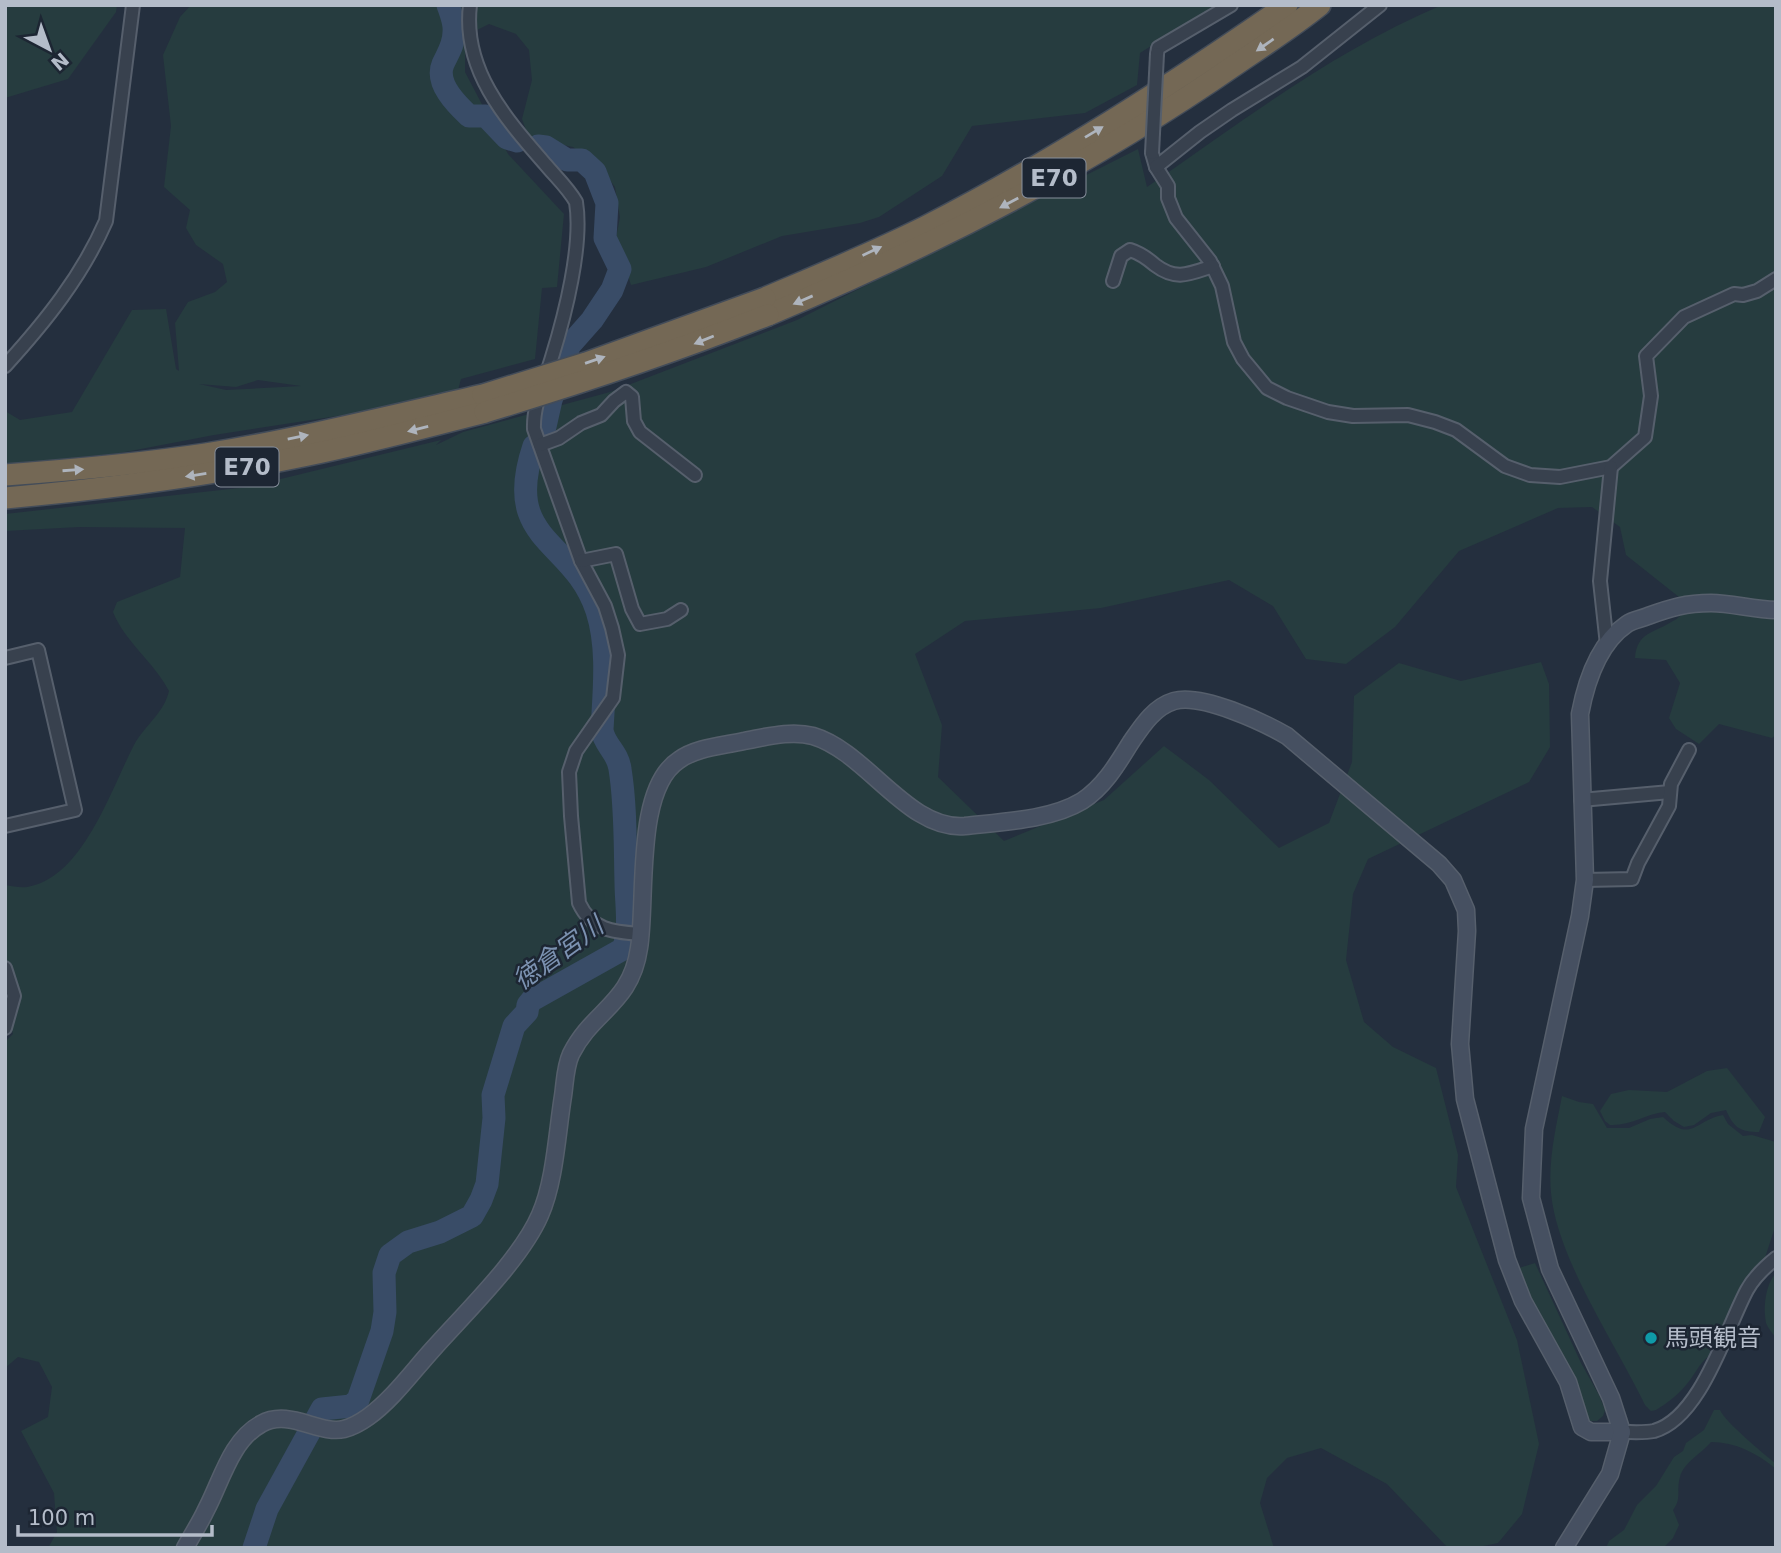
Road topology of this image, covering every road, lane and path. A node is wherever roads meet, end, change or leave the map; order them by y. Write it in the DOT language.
graph roads {
  1 [pos="133,5"];
  2 [pos="470,5"];
  3 [pos="1231,5"];
  4 [pos="1287,5"];
  5 [pos="1320,5"];
  6 [pos="1380,5"];
  7 [pos="1157,167"];
  8 [pos="1213,266"];
  9 [pos="1776,279"];
  10 [pos="1113,281"];
  11 [pos="766,307"];
  12 [pos="5,366"];
  13 [pos="484,404"];
  14 [pos="540,445"];
  15 [pos="1611,467"];
  16 [pos="5,475"];
  17 [pos="695,475"];
  18 [pos="5,498"];
  19 [pos="582,561"];
  20 [pos="681,610"];
  21 [pos="1776,610"];
  22 [pos="1607,645"];
  23 [pos="5,658"];
  24 [pos="1689,751"];
  25 [pos="1670,792"];
  26 [pos="1581,800"];
  27 [pos="5,826"];
  28 [pos="1585,880"];
  29 [pos="641,934"];
  30 [pos="5,968"];
  31 [pos="5,1028"];
  32 [pos="1776,1258"];
  33 [pos="1622,1432"];
  34 [pos="186,1548"];
  35 [pos="1564,1548"];
  1 -- 12 [label="street"];
  2 -- 14 [label="street"];
  3 -- 7 [label="street, bridge"];
  11 -- 4 [label="highway, E70, one-way"];
  5 -- 11 [label="highway, E70, one-way"];
  6 -- 7 [label="street"];
  7 -- 8 [label="street"];
  8 -- 10 [label="street"];
  8 -- 15 [label="street"];
  9 -- 15 [label="street"];
  11 -- 13 [label="highway, E70, bridge"];
  16 -- 13 [label="highway, E70, one-way"];
  13 -- 18 [label="highway, E70, one-way"];
  14 -- 17 [label="street"];
  14 -- 19 [label="street"];
  15 -- 22 [label="street"];
  19 -- 20 [label="street"];
  19 -- 29 [label="street"];
  21 -- 22 [label="street"];
  22 -- 26 [label="street"];
  23 -- 27 [label="street"];
  24 -- 25 [label="street"];
  25 -- 26 [label="street"];
  25 -- 28 [label="street"];
  26 -- 28 [label="street"];
  28 -- 33 [label="street"];
  29 -- 33 [label="street"];
  29 -- 34 [label="street"];
  30 -- 31 [label="street"];
  32 -- 33 [label="street"];
  33 -- 35 [label="street"];
}
